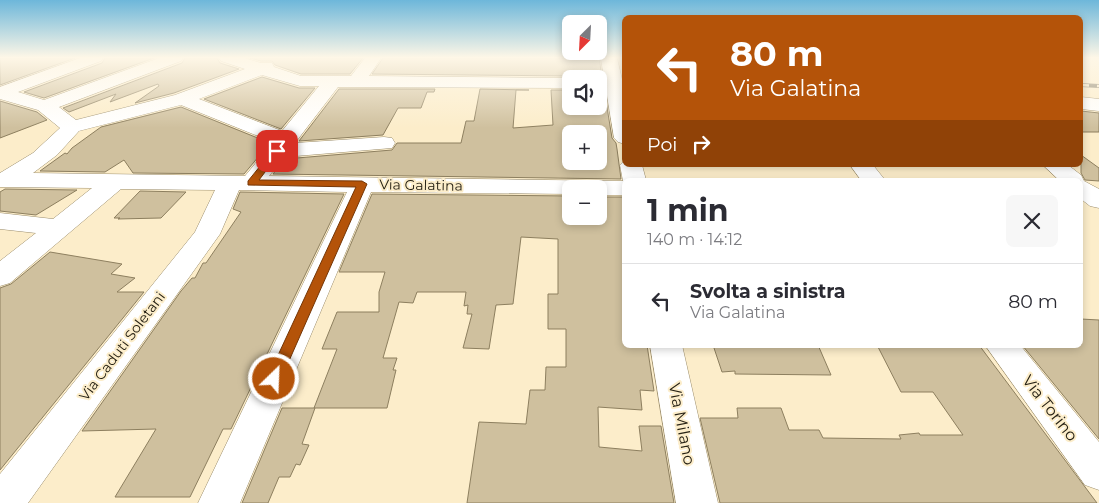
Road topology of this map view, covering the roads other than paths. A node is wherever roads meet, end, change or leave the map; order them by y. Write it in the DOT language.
graph roads {
  1 [pos="31,81"];
  2 [pos="108,81"];
  3 [pos="228,81"];
  4 [pos="315,81"];
  5 [pos="332,82"];
  6 [pos="356,82"];
  7 [pos="562,82"];
  8 [pos="612,83"];
  9 [pos="0,93"];
  10 [pos="182,99"];
  11 [pos="1083,103"];
  12 [pos="1099,105"];
  13 [pos="46,106"];
  14 [pos="622,125"];
  15 [pos="72,127"];
  16 [pos="384,143"];
  17 [pos="281,146"];
  18 [pos="862,167"];
  19 [pos="1057,167"];
  20 [pos="871,178"];
  21 [pos="1070,178"];
  22 [pos="2,181"];
  23 [pos="116,181"];
  24 [pos="241,183"];
  25 [pos="362,184"];
  26 [pos="622,188"];
  27 [pos="0,221"];
  28 [pos="59,228"];
  29 [pos="0,276"];
  30 [pos="667,348"];
  31 [pos="1003,348"];
  32 [pos="1099,472"];
  33 [pos="3,503"];
  34 [pos="219,503"];
  35 [pos="697,503"];
  1 -- 9 [label="street"];
  2 -- 13 [label="street"];
  3 -- 10 [label="street"];
  4 -- 5 [label="street"];
  5 -- 6 [label="street"];
  5 -- 17 [label="street, Via Caduti Soletani"];
  6 -- 7 [label="street"];
  8 -- 14 [label="street"];
  9 -- 13 [label="street"];
  10 -- 15 [label="street"];
  10 -- 17 [label="street"];
  11 -- 12 [label="street"];
  13 -- 15 [label="street"];
  15 -- 22 [label="street"];
  16 -- 17 [label="street"];
  17 -- 24 [label="street, Via Caduti Soletani"];
  18 -- 20 [label="street"];
  19 -- 21 [label="street"];
  22 -- 23 [label="street, Via Galatina"];
  23 -- 24 [label="street, Via Galatina"];
  23 -- 28 [label="street"];
  24 -- 25 [label="street, Via Galatina"];
  24 -- 33 [label="street, Via Caduti Soletani"];
  25 -- 26 [label="street, Via Galatina"];
  25 -- 34 [label="street"];
  27 -- 28 [label="street"];
  28 -- 29 [label="street"];
  30 -- 35 [label="street, Via Milano"];
  31 -- 32 [label="street, Via Torino"];
}
